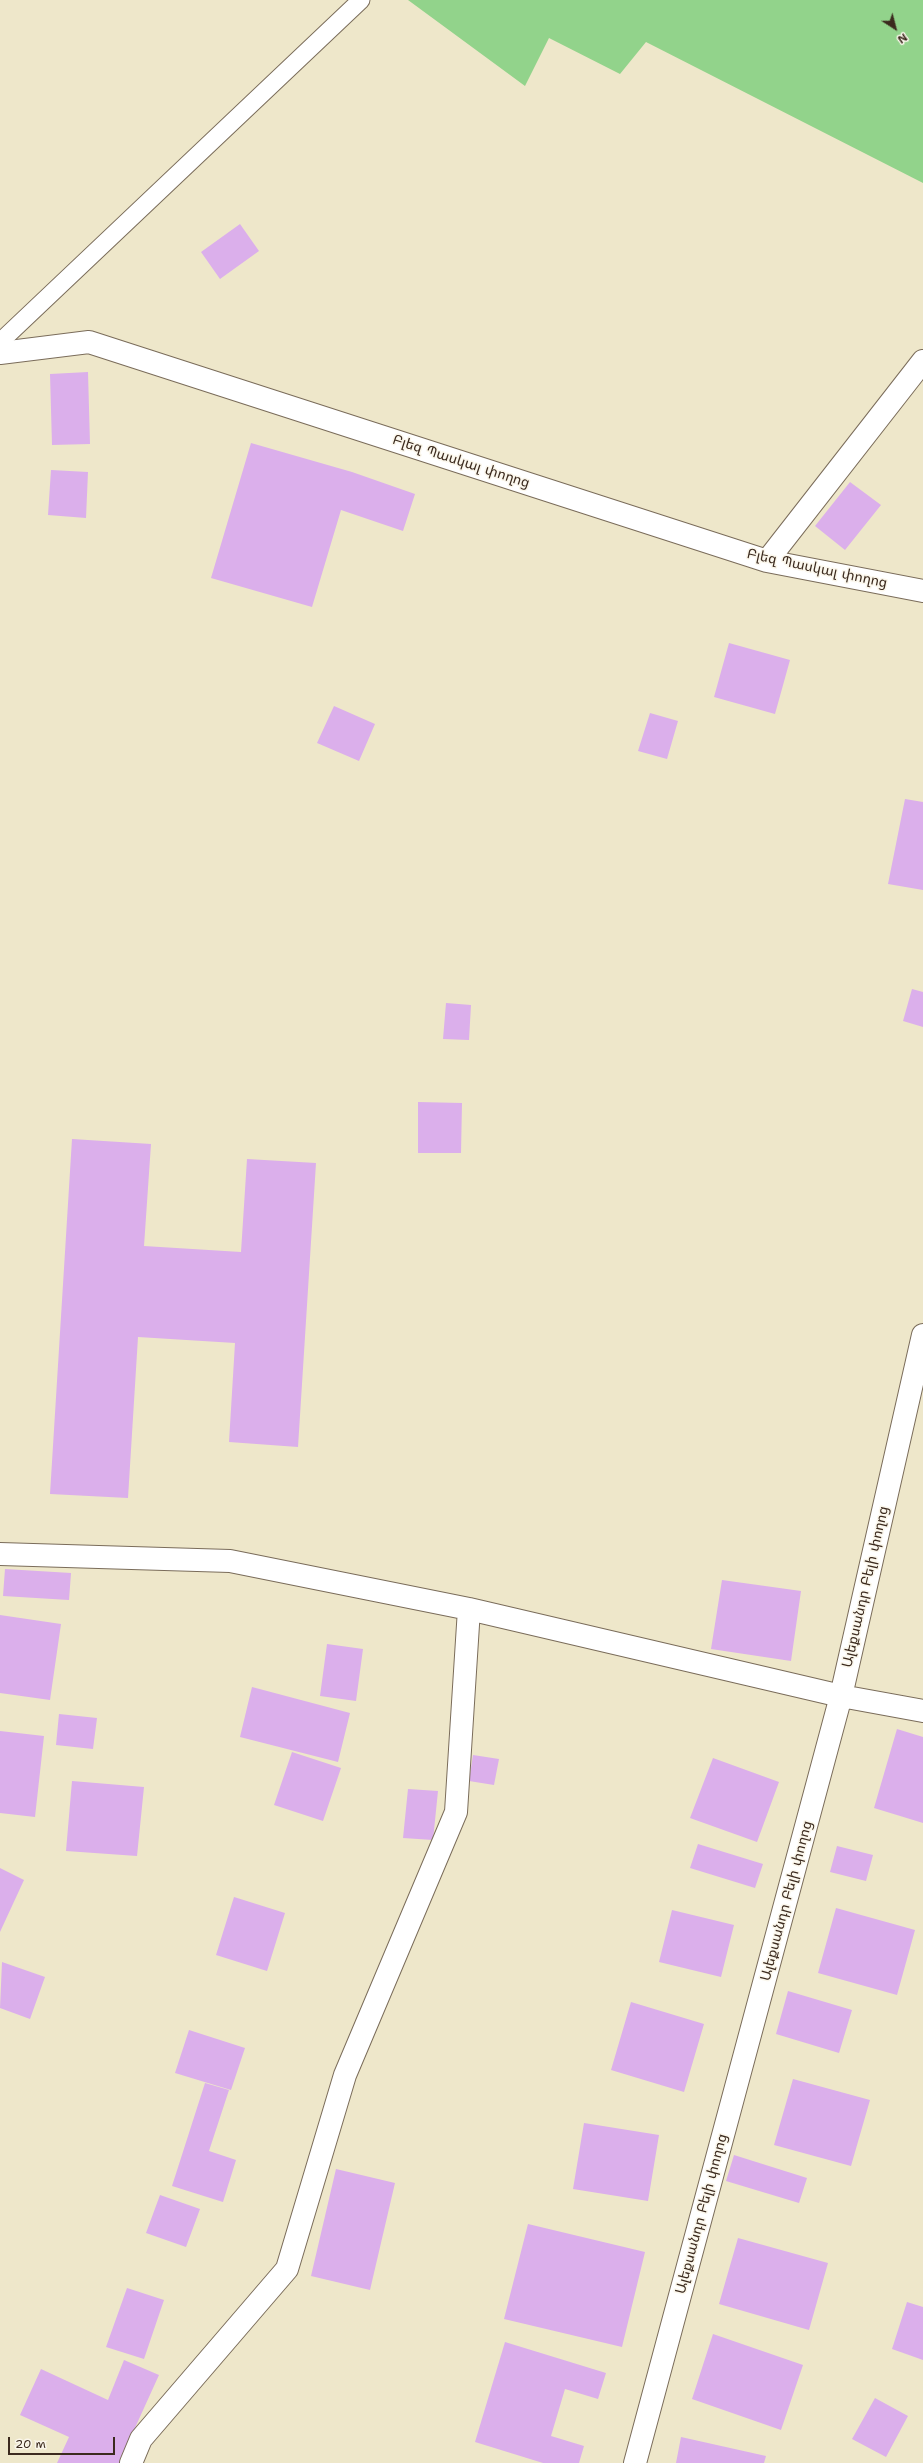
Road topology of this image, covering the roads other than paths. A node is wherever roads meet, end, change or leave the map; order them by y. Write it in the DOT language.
graph roads {
  1 [pos="361,0"];
  2 [pos="0,342"];
  3 [pos="0,353"];
  4 [pos="923,361"];
  5 [pos="767,561"];
  6 [pos="923,591"];
  7 [pos="923,1335"];
  8 [pos="0,1554"];
  9 [pos="469,1609"];
  10 [pos="842,1696"];
  11 [pos="923,1711"];
  12 [pos="131,2463"];
  13 [pos="635,2463"];
  1 -- 2 [label="lane"];
  3 -- 5 [label="street, Բլեզ Պասկալ փողոց"];
  4 -- 5 [label="street"];
  5 -- 6 [label="street, Բլեզ Պասկալ փողոց"];
  7 -- 10 [label="street, Ալեքսանդր Բելի փողոց"];
  8 -- 9 [label="street"];
  9 -- 10 [label="street"];
  9 -- 12 [label="street"];
  10 -- 11 [label="street"];
  10 -- 13 [label="street, Ալեքսանդր Բելի փողոց"];
}
